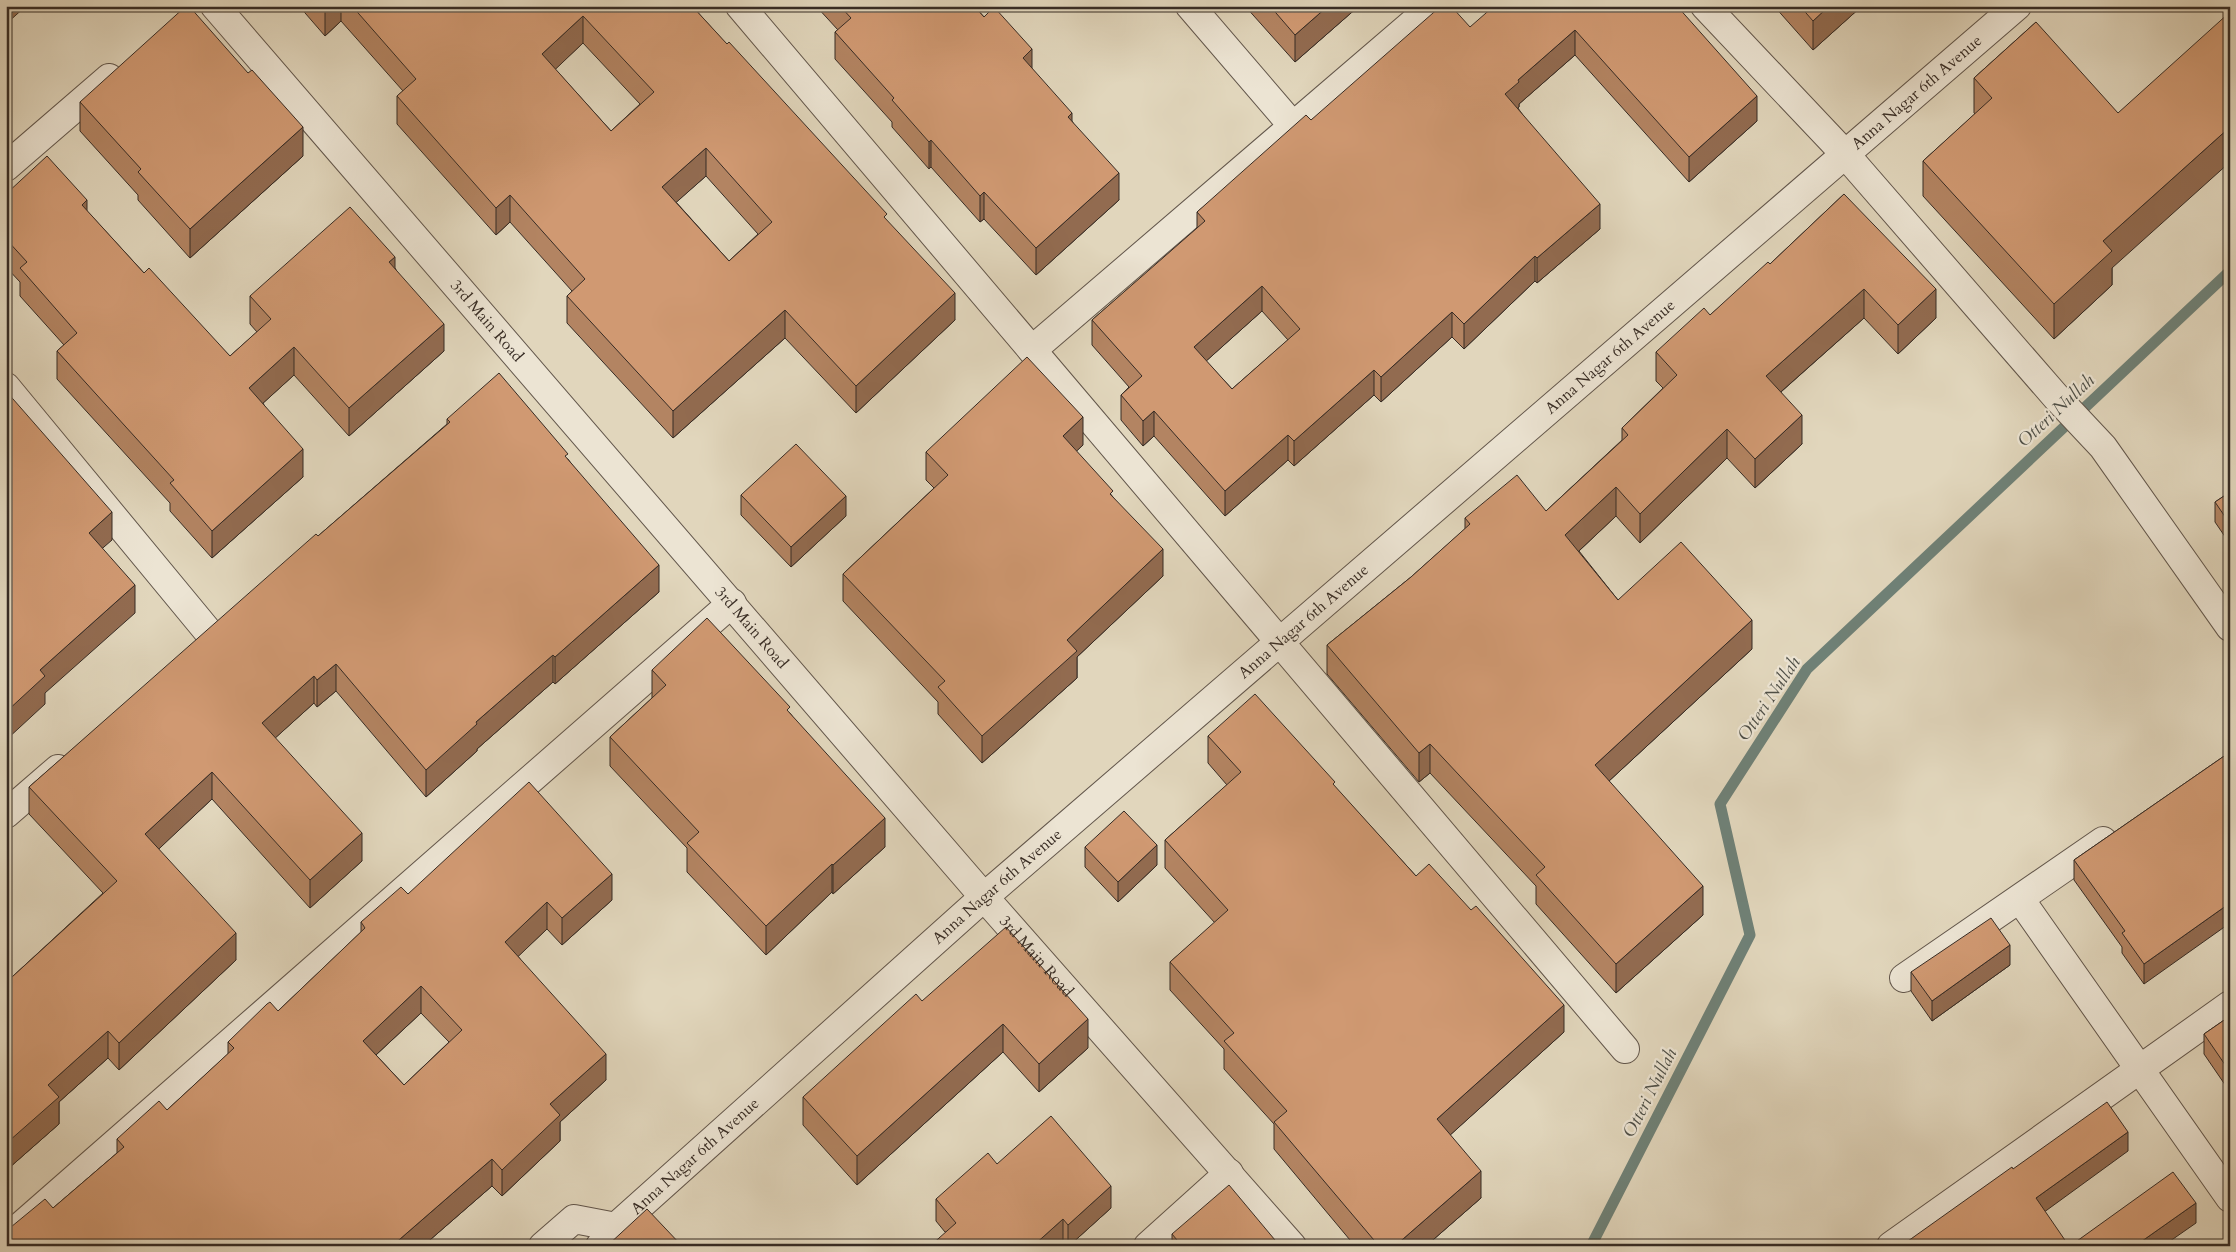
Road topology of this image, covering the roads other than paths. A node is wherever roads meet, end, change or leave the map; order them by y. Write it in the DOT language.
graph roads {
  1 [pos="215,6"];
  2 [pos="740,6"];
  3 [pos="1190,6"];
  4 [pos="1433,6"];
  5 [pos="1705,6"];
  6 [pos="2017,6"];
  7 [pos="124,64"];
  8 [pos="1293,126"];
  9 [pos="1845,154"];
  10 [pos="6,167"];
  11 [pos="1032,350"];
  12 [pos="521,360"];
  13 [pos="499,380"];
  14 [pos="6,387"];
  15 [pos="732,603"];
  16 [pos="232,615"];
  17 [pos="2230,626"];
  18 [pos="210,634"];
  19 [pos="1280,642"];
  20 [pos="188,653"];
  21 [pos="79,750"];
  22 [pos="6,814"];
  23 [pos="2125,826"];
  24 [pos="984,897"];
  25 [pos="2020,899"];
  26 [pos="1904,978"];
  27 [pos="2230,1005"];
  28 [pos="1625,1049"];
  29 [pos="2140,1069"];
  30 [pos="1229,1174"];
  31 [pos="2230,1198"];
  32 [pos="608,1236"];
  33 [pos="6,1239"];
  34 [pos="543,1246"];
  35 [pos="1148,1246"];
  36 [pos="1292,1246"];
  37 [pos="1891,1246"];
  1 -- 12 [label="street, 3rd Main Road"];
  2 -- 11 [label="street"];
  3 -- 8 [label="street"];
  4 -- 8 [label="street"];
  5 -- 9 [label="street"];
  6 -- 9 [label="street, Anna Nagar 6th Avenue"];
  7 -- 10 [label="street"];
  8 -- 11 [label="street"];
  9 -- 17 [label="street"];
  9 -- 19 [label="street, Anna Nagar 6th Avenue"];
  11 -- 19 [label="street"];
  12 -- 13 [label="street"];
  12 -- 15 [label="street, 3rd Main Road"];
  14 -- 18 [label="street"];
  15 -- 24 [label="street, 3rd Main Road"];
  15 -- 33 [label="street"];
  16 -- 18 [label="street"];
  18 -- 20 [label="street"];
  19 -- 24 [label="street, Anna Nagar 6th Avenue"];
  19 -- 28 [label="street"];
  21 -- 22 [label="street"];
  23 -- 25 [label="street"];
  24 -- 30 [label="street, 3rd Main Road"];
  24 -- 32 [label="street, Anna Nagar 6th Avenue"];
  25 -- 26 [label="street"];
  25 -- 29 [label="street"];
  27 -- 29 [label="street"];
  29 -- 31 [label="street"];
  29 -- 37 [label="street"];
  30 -- 35 [label="street"];
  30 -- 36 [label="street, 3rd Main Road"];
  32 -- 34 [label="street"];
}
